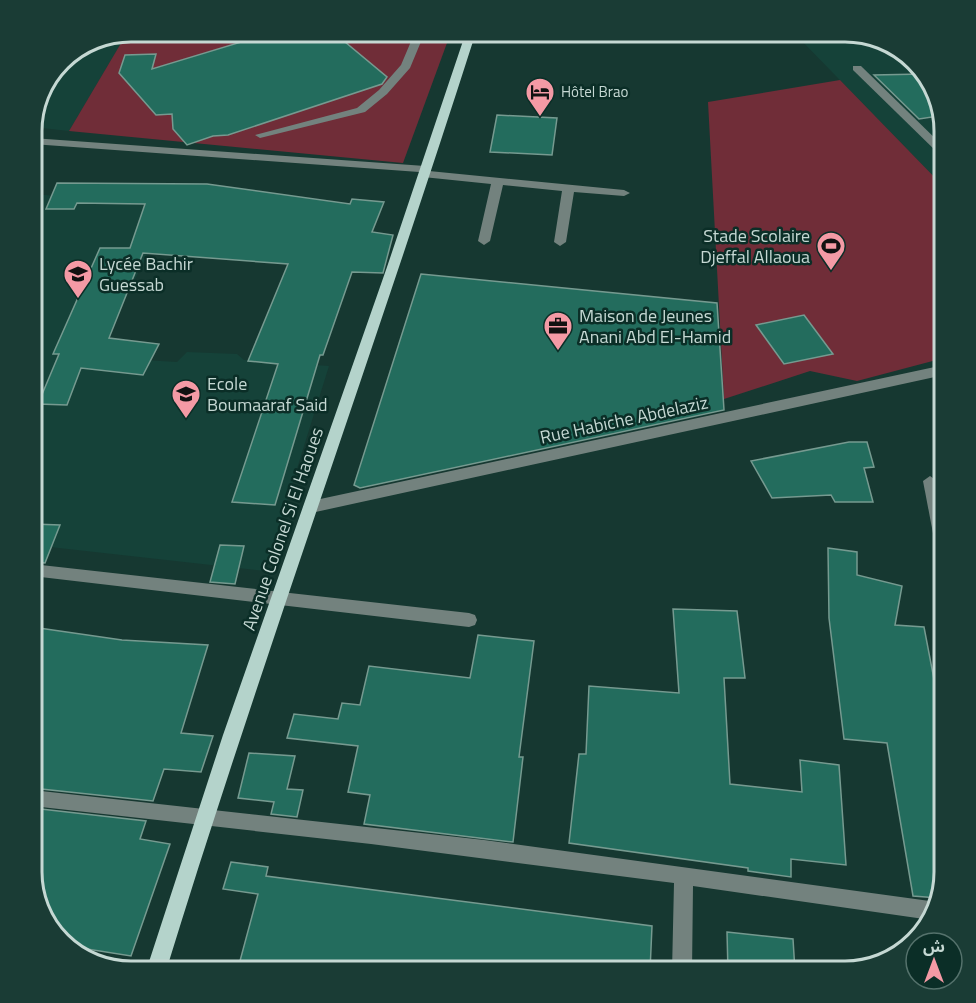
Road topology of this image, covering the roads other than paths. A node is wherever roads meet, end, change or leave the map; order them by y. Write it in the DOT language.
graph roads {
  1 [pos="416,42"];
  2 [pos="468,42"];
  3 [pos="857,68"];
  4 [pos="260,135"];
  5 [pos="42,142"];
  6 [pos="934,142"];
  7 [pos="424,171"];
  8 [pos="498,180"];
  9 [pos="569,186"];
  10 [pos="624,193"];
  11 [pos="484,241"];
  12 [pos="560,242"];
  13 [pos="934,372"];
  14 [pos="930,481"];
  15 [pos="934,499"];
  16 [pos="311,507"];
  17 [pos="42,571"];
  18 [pos="280,600"];
  19 [pos="469,620"];
  20 [pos="42,799"];
  21 [pos="204,815"];
  22 [pos="684,874"];
  23 [pos="925,910"];
  24 [pos="159,961"];
  25 [pos="682,961"];
  1 -- 4 [label="street"];
  2 -- 7 [label="main road, Avenue Colonel Si El Haoues"];
  3 -- 6 [label="street"];
  5 -- 7 [label="street"];
  7 -- 8 [label="street"];
  7 -- 16 [label="main road, Avenue Colonel Si El Haoues"];
  8 -- 9 [label="street"];
  8 -- 11 [label="street"];
  9 -- 10 [label="street"];
  9 -- 12 [label="street"];
  13 -- 16 [label="street, Rue Habiche Abdelaziz"];
  14 -- 15 [label="street"];
  16 -- 18 [label="main road, Avenue Colonel Si El Haoues"];
  17 -- 18 [label="street"];
  18 -- 19 [label="street"];
  18 -- 21 [label="main road, Avenue Colonel Si El Haoues"];
  20 -- 21 [label="street"];
  21 -- 22 [label="street"];
  21 -- 24 [label="main road, Avenue Colonel Si El Haoues"];
  22 -- 23 [label="street"];
  22 -- 25 [label="street"];
}
